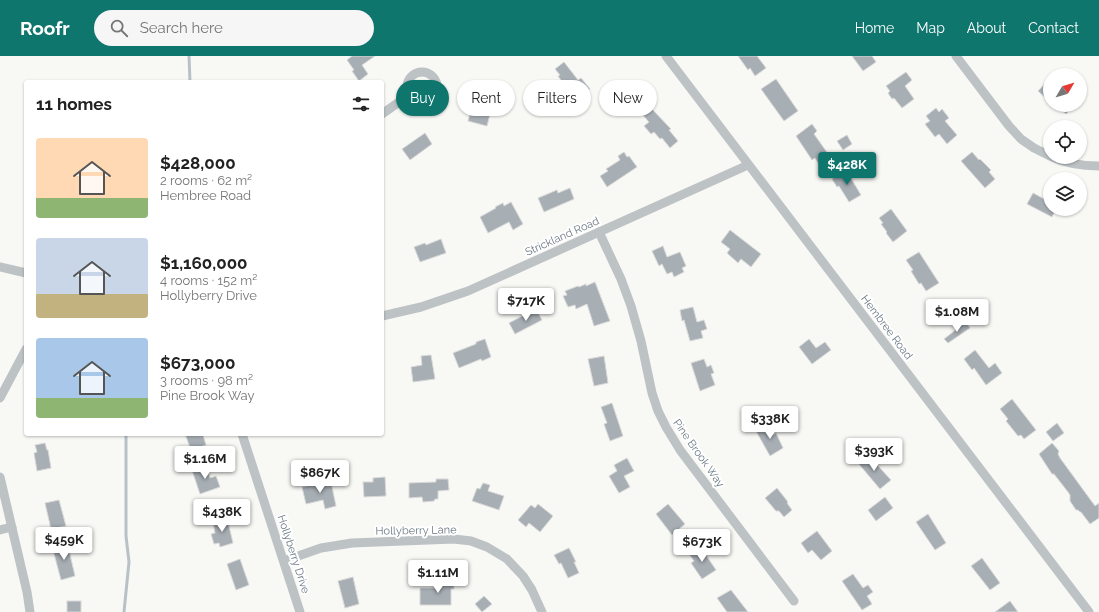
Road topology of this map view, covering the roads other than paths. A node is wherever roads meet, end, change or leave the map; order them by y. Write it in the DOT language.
graph roads {
  1 [pos="666,56"];
  2 [pos="956,56"];
  3 [pos="396,104"];
  4 [pos="384,113"];
  5 [pos="1043,152"];
  6 [pos="1075,164"];
  7 [pos="748,166"];
  8 [pos="1099,166"];
  9 [pos="599,232"];
  10 [pos="0,268"];
  11 [pos="24,273"];
  12 [pos="384,316"];
  13 [pos="24,353"];
  14 [pos="0,398"];
  15 [pos="243,436"];
  16 [pos="0,477"];
  17 [pos="12,527"];
  18 [pos="0,530"];
  19 [pos="284,561"];
  20 [pos="794,601"];
  21 [pos="30,612"];
  22 [pos="300,612"];
  23 [pos="542,612"];
  24 [pos="1089,612"];
  1 -- 7 [label="street, Hembree Road"];
  2 -- 5 [label="street"];
  3 -- 4 [label="street"];
  6 -- 8 [label="street"];
  7 -- 9 [label="street, Strickland Road"];
  7 -- 24 [label="street, Hembree Road"];
  9 -- 12 [label="street, Strickland Road"];
  9 -- 20 [label="street, Pine Brook Way"];
  10 -- 11 [label="street"];
  13 -- 14 [label="street"];
  15 -- 19 [label="street, Hollyberry Drive"];
  16 -- 17 [label="street"];
  17 -- 18 [label="street"];
  17 -- 21 [label="street"];
  19 -- 22 [label="street, Hollyberry Drive"];
  19 -- 23 [label="street, Hollyberry Lane"];
}
